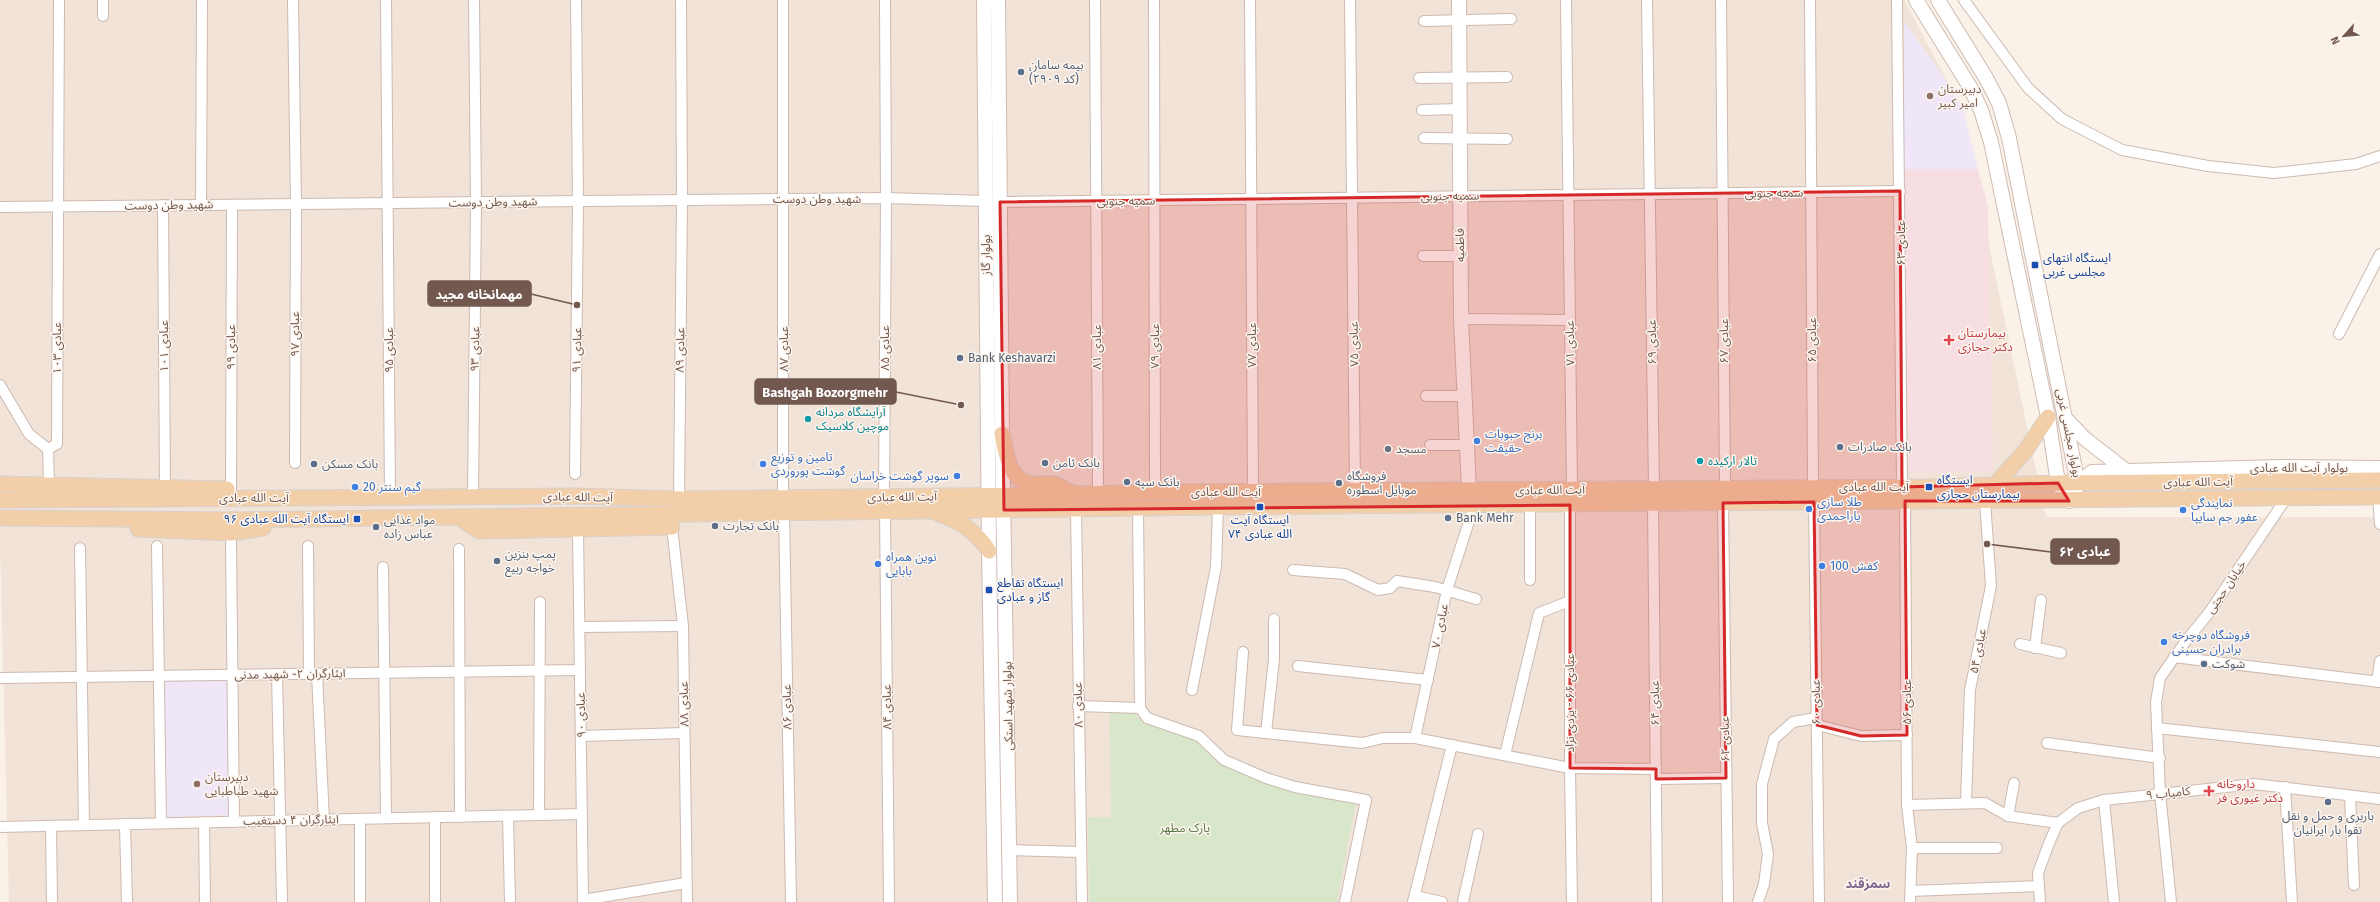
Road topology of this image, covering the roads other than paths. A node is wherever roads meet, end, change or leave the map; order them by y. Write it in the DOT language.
graph roads {
  1 [pos="58,0"];
  2 [pos="103,0"];
  3 [pos="202,0"];
  4 [pos="293,0"];
  5 [pos="386,0"];
  6 [pos="474,0"];
  7 [pos="576,0"];
  8 [pos="681,0"];
  9 [pos="783,0"];
  10 [pos="885,0"];
  11 [pos="984,0"];
  12 [pos="998,0"];
  13 [pos="1095,0"];
  14 [pos="1154,0"];
  15 [pos="1250,0"];
  16 [pos="1350,0"];
  17 [pos="1459,0"];
  18 [pos="1566,0"];
  19 [pos="1647,0"];
  20 [pos="1721,0"];
  21 [pos="1810,0"];
  22 [pos="1897,0"];
  23 [pos="1916,0"];
  24 [pos="1938,0"];
  25 [pos="1964,0"];
  26 [pos="103,16"];
  27 [pos="1511,19"];
  28 [pos="1459,20"];
  29 [pos="1424,21"];
  30 [pos="1506,77"];
  31 [pos="1419,78"];
  32 [pos="1459,78"];
  33 [pos="1459,109"];
  34 [pos="1422,110"];
  35 [pos="1424,138"];
  36 [pos="1460,138"];
  37 [pos="1507,139"];
  38 [pos="2380,156"];
  39 [pos="1900,191"];
  40 [pos="1812,192"];
  41 [pos="1723,194"];
  42 [pos="1459,195"];
  43 [pos="1649,195"];
  44 [pos="1568,196"];
  45 [pos="886,198"];
  46 [pos="1352,198"];
  47 [pos="784,199"];
  48 [pos="1251,199"];
  49 [pos="682,200"];
  50 [pos="578,201"];
  51 [pos="986,201"];
  52 [pos="1154,201"];
  53 [pos="476,202"];
  54 [pos="1000,202"];
  55 [pos="1096,202"];
  56 [pos="388,203"];
  57 [pos="232,204"];
  58 [pos="296,204"];
  59 [pos="163,205"];
  60 [pos="202,205"];
  61 [pos="59,206"];
  62 [pos="0,207"];
  63 [pos="2380,254"];
  64 [pos="1423,256"];
  65 [pos="1460,256"];
  66 [pos="1461,319"];
  67 [pos="1569,320"];
  68 [pos="2339,334"];
  69 [pos="0,385"];
  70 [pos="1426,396"];
  71 [pos="1464,396"];
  72 [pos="2048,417"];
  73 [pos="2067,420"];
  74 [pos="1002,434"];
  75 [pos="1430,444"];
  76 [pos="1467,445"];
  77 [pos="48,449"];
  78 [pos="295,464"];
  79 [pos="2380,468"];
  80 [pos="2125,470"];
  81 [pos="576,474"];
  82 [pos="2380,480"];
  83 [pos="2058,483"];
  84 [pos="0,484"];
  85 [pos="2078,484"];
  86 [pos="49,485"];
  87 [pos="1813,486"];
  88 [pos="1994,486"];
  89 [pos="164,487"];
  90 [pos="1725,487"];
  91 [pos="1654,488"];
  92 [pos="230,489"];
  93 [pos="1572,489"];
  94 [pos="1355,490"];
  95 [pos="1469,490"];
  96 [pos="1155,492"];
  97 [pos="1253,492"];
  98 [pos="1076,493"];
  99 [pos="1098,493"];
  100 [pos="1904,494"];
  101 [pos="575,496"];
  102 [pos="473,497"];
  103 [pos="2287,497"];
  104 [pos="2379,497"];
  105 [pos="295,498"];
  106 [pos="390,498"];
  107 [pos="679,499"];
  108 [pos="0,500"];
  109 [pos="2069,500"];
  110 [pos="1985,501"];
  111 [pos="1814,502"];
  112 [pos="988,503"];
  113 [pos="1004,503"];
  114 [pos="1723,503"];
  115 [pos="885,504"];
  116 [pos="784,505"];
  117 [pos="1530,505"];
  118 [pos="1570,505"];
  119 [pos="1653,505"];
  120 [pos="1218,507"];
  121 [pos="1138,508"];
  122 [pos="1076,509"];
  123 [pos="930,511"];
  124 [pos="1471,515"];
  125 [pos="635,516"];
  126 [pos="654,516"];
  127 [pos="0,518"];
  128 [pos="295,520"];
  129 [pos="577,522"];
  130 [pos="2380,524"];
  131 [pos="672,527"];
  132 [pos="0,528"];
  133 [pos="619,528"];
  134 [pos="231,542"];
  135 [pos="157,546"];
  136 [pos="308,546"];
  137 [pos="80,548"];
  138 [pos="459,549"];
  139 [pos="988,551"];
  140 [pos="383,567"];
  141 [pos="1293,570"];
  142 [pos="1530,580"];
  143 [pos="1447,590"];
  144 [pos="1476,599"];
  145 [pos="2041,600"];
  146 [pos="1570,601"];
  147 [pos="540,602"];
  148 [pos="1274,619"];
  149 [pos="683,626"];
  150 [pos="580,627"];
  151 [pos="2020,644"];
  152 [pos="2035,648"];
  153 [pos="1243,652"];
  154 [pos="2061,653"];
  155 [pos="2174,657"];
  156 [pos="2380,661"];
  157 [pos="1298,666"];
  158 [pos="580,670"];
  159 [pos="539,671"];
  160 [pos="459,672"];
  161 [pos="384,673"];
  162 [pos="277,674"];
  163 [pos="313,674"];
  164 [pos="234,675"];
  165 [pos="83,676"];
  166 [pos="159,676"];
  167 [pos="0,678"];
  168 [pos="1428,680"];
  169 [pos="2379,682"];
  170 [pos="1192,690"];
  171 [pos="1078,706"];
  172 [pos="1140,708"];
  173 [pos="1816,722"];
  174 [pos="2157,728"];
  175 [pos="684,733"];
  176 [pos="1266,733"];
  177 [pos="1907,735"];
  178 [pos="581,736"];
  179 [pos="1415,738"];
  180 [pos="2047,743"];
  181 [pos="1452,745"];
  182 [pos="2380,752"];
  183 [pos="1505,755"];
  184 [pos="2160,758"];
  185 [pos="1570,768"];
  186 [pos="1656,774"];
  187 [pos="1726,778"];
  188 [pos="2014,783"];
  189 [pos="2285,787"];
  190 [pos="2160,793"];
  191 [pos="2350,796"];
  192 [pos="2380,799"];
  193 [pos="2104,800"];
  194 [pos="1966,802"];
  195 [pos="1908,805"];
  196 [pos="582,814"];
  197 [pos="539,815"];
  198 [pos="508,816"];
  199 [pos="2008,816"];
  200 [pos="435,817"];
  201 [pos="460,817"];
  202 [pos="386,818"];
  203 [pos="360,819"];
  204 [pos="324,820"];
  205 [pos="280,821"];
  206 [pos="204,822"];
  207 [pos="234,822"];
  208 [pos="161,823"];
  209 [pos="2058,823"];
  210 [pos="125,824"];
  211 [pos="84,825"];
  212 [pos="51,826"];
  213 [pos="0,827"];
  214 [pos="1478,834"];
  215 [pos="1912,848"];
  216 [pos="1996,848"];
  217 [pos="1009,850"];
  218 [pos="1080,852"];
  219 [pos="686,883"];
  220 [pos="2354,885"];
  221 [pos="2038,886"];
  222 [pos="1911,891"];
  223 [pos="1414,899"];
  224 [pos="583,901"];
  225 [pos="52,902"];
  226 [pos="127,902"];
  227 [pos="205,902"];
  228 [pos="282,902"];
  229 [pos="360,902"];
  230 [pos="435,902"];
  231 [pos="510,902"];
  232 [pos="687,902"];
  233 [pos="791,902"];
  234 [pos="889,902"];
  235 [pos="995,902"];
  236 [pos="1010,902"];
  237 [pos="1082,902"];
  238 [pos="1345,902"];
  239 [pos="1442,902"];
  240 [pos="1463,902"];
  241 [pos="1572,902"];
  242 [pos="1657,902"];
  243 [pos="1728,902"];
  244 [pos="1758,902"];
  245 [pos="1819,902"];
  246 [pos="1910,902"];
  247 [pos="2040,902"];
  248 [pos="2114,902"];
  249 [pos="2171,902"];
  250 [pos="2292,902"];
  1 -- 61 [label="street"];
  2 -- 26 [label="street"];
  3 -- 60 [label="street"];
  4 -- 58 [label="street, عبادی ۹۷"];
  5 -- 56 [label="street, عبادی ۹۵"];
  6 -- 53 [label="street, عبادی ۹۳"];
  7 -- 50 [label="street, عبادی ۹۱"];
  8 -- 49 [label="street, عبادی ۸۹"];
  9 -- 47 [label="street, عبادی ۸۷"];
  10 -- 45 [label="street, عبادی ۸۵"];
  11 -- 51 [label="main road, بولوار گاز"];
  12 -- 54 [label="main road, بولوار گاز"];
  13 -- 55 [label="street, عبادی ۸۱"];
  14 -- 52 [label="street, عبادی ۷۹"];
  15 -- 48 [label="street, عبادی ۷۷"];
  16 -- 46 [label="street, عبادی ۷۵"];
  17 -- 28 [label="main road, فاطمیه"];
  18 -- 44 [label="street, عبادی ۷۱"];
  19 -- 43 [label="street, عبادی ۶۹"];
  20 -- 41 [label="street, عبادی ۶۷"];
  21 -- 40 [label="street, عبادی ۶۵"];
  22 -- 39 [label="street, عبادی ۶۳"];
  23 -- 72 [label="main road, بولوار مجلسی غربی"];
  24 -- 73 [label="main road, بولوار مجلسی غربی"];
  25 -- 38 [label="street"];
  27 -- 28 [label="street"];
  28 -- 29 [label="street"];
  28 -- 32 [label="main road, فاطمیه"];
  30 -- 32 [label="street"];
  31 -- 32 [label="street"];
  32 -- 33 [label="main road, فاطمیه"];
  33 -- 34 [label="street"];
  33 -- 36 [label="main road, فاطمیه"];
  35 -- 36 [label="street"];
  36 -- 37 [label="street"];
  36 -- 42 [label="main road, فاطمیه"];
  39 -- 40 [label="street, سمیه جنوبی"];
  39 -- 100 [label="street, عبادی ۶۳"];
  40 -- 41 [label="street, سمیه جنوبی"];
  40 -- 87 [label="street, عبادی ۶۵"];
  41 -- 43 [label="street, سمیه جنوبی"];
  41 -- 90 [label="street, عبادی ۶۷"];
  42 -- 44 [label="street, سمیه جنوبی"];
  42 -- 46 [label="street, سمیه جنوبی"];
  42 -- 65 [label="main road, فاطمیه"];
  43 -- 44 [label="street, سمیه جنوبی"];
  43 -- 91 [label="street, عبادی ۶۹"];
  44 -- 67 [label="street, عبادی ۷۱"];
  45 -- 47 [label="street, شهید وطن دوست"];
  45 -- 51 [label="street, شهید وطن دوست"];
  45 -- 115 [label="street, عبادی ۸۵"];
  46 -- 48 [label="street, سمیه جنوبی"];
  46 -- 94 [label="street, عبادی ۷۵"];
  47 -- 49 [label="street, شهید وطن دوست"];
  47 -- 116 [label="street, عبادی ۸۷"];
  48 -- 52 [label="street, سمیه جنوبی"];
  48 -- 97 [label="street, عبادی ۷۷"];
  49 -- 50 [label="street, شهید وطن دوست"];
  49 -- 107 [label="street, عبادی ۸۹"];
  50 -- 53 [label="street, شهید وطن دوست"];
  50 -- 81 [label="street, عبادی ۹۱"];
  51 -- 112 [label="main road, بولوار گاز"];
  52 -- 55 [label="street, سمیه جنوبی"];
  52 -- 96 [label="street, عبادی ۷۹"];
  53 -- 56 [label="street, شهید وطن دوست"];
  53 -- 102 [label="street, عبادی ۹۳"];
  54 -- 55 [label="street, سمیه جنوبی"];
  54 -- 74 [label="main road, بولوار گاز"];
  55 -- 99 [label="street, عبادی ۸۱"];
  56 -- 58 [label="street, شهید وطن دوست"];
  56 -- 106 [label="street, عبادی ۹۵"];
  57 -- 58 [label="street, شهید وطن دوست"];
  57 -- 60 [label="street, شهید وطن دوست"];
  57 -- 92 [label="street, عبادی ۹۹"];
  58 -- 78 [label="street, عبادی ۹۷"];
  59 -- 60 [label="street, شهید وطن دوست"];
  59 -- 61 [label="street, شهید وطن دوست"];
  59 -- 89 [label="street, عبادی ۱۰۱"];
  61 -- 62 [label="street, شهید وطن دوست"];
  61 -- 77 [label="street, عبادی ۱۰۳"];
  63 -- 68 [label="street"];
  64 -- 65 [label="street"];
  65 -- 66 [label="main road, فاطمیه"];
  66 -- 67 [label="street"];
  66 -- 71 [label="main road, فاطمیه"];
  67 -- 93 [label="street, عبادی ۷۱"];
  69 -- 77 [label="street"];
  70 -- 71 [label="street"];
  71 -- 76 [label="main road, فاطمیه"];
  72 -- 83 [label="main road, بولوار مجلسی غربی"];
  72 -- 88 [label="main road"];
  73 -- 80 [label="main road"];
  73 -- 85 [label="main road, بولوار مجلسی غربی"];
  74 -- 98 [label="main road"];
  74 -- 113 [label="main road, بولوار گاز"];
  75 -- 76 [label="street"];
  76 -- 95 [label="main road, فاطمیه"];
  77 -- 86 [label="street"];
  79 -- 80 [label="main road, بولوار آیت الله عبادی"];
  80 -- 85 [label="main road, بولوار آیت الله عبادی"];
  82 -- 85 [label="main road, آیت الله عبادی"];
  83 -- 85 [label="main road, آیت الله عبادی"];
  83 -- 88 [label="main road, آیت الله عبادی"];
  83 -- 109 [label="main road, بولوار مجلسی غربی"];
  84 -- 86 [label="main road"];
  85 -- 109 [label="main road, بولوار مجلسی غربی"];
  86 -- 89 [label="main road"];
  87 -- 90 [label="main road, آیت الله عبادی"];
  87 -- 100 [label="main road, آیت الله عبادی"];
  88 -- 100 [label="main road, آیت الله عبادی"];
  89 -- 92 [label="main road"];
  90 -- 91 [label="main road, آیت الله عبادی"];
  91 -- 93 [label="main road, آیت الله عبادی"];
  92 -- 105 [label="main road"];
  93 -- 95 [label="main road, آیت الله عبادی"];
  94 -- 95 [label="main road, آیت الله عبادی"];
  94 -- 97 [label="main road, آیت الله عبادی"];
  96 -- 97 [label="main road, آیت الله عبادی"];
  96 -- 99 [label="main road, آیت الله عبادی"];
  98 -- 99 [label="main road, آیت الله عبادی"];
  98 -- 113 [label="main road, آیت الله عبادی"];
  100 -- 110 [label="main road, آیت الله عبادی"];
  100 -- 111 [label="main road, آیت الله عبادی"];
  100 -- 177 [label="street, عبادی ۵۶"];
  101 -- 102 [label="main road, آیت الله عبادی"];
  101 -- 107 [label="main road, آیت الله عبادی"];
  101 -- 129 [label="main road"];
  102 -- 106 [label="main road, آیت الله عبادی"];
  103 -- 104 [label="main road, آیت الله عبادی"];
  103 -- 109 [label="main road, آیت الله عبادی"];
  103 -- 155 [label="street, خیابان حجتی"];
  104 -- 130 [label="street"];
  105 -- 106 [label="main road, آیت الله عبادی"];
  105 -- 108 [label="main road, آیت الله عبادی"];
  107 -- 116 [label="main road, آیت الله عبادی"];
  109 -- 110 [label="main road, آیت الله عبادی"];
  110 -- 194 [label="street, عبادی ۵۴"];
  111 -- 114 [label="main road, آیت الله عبادی"];
  111 -- 173 [label="street, عبادی ۶۰"];
  112 -- 113 [label="main road, آیت الله عبادی"];
  112 -- 115 [label="main road, آیت الله عبادی"];
  112 -- 123 [label="main road, آیت الله عبادی"];
  112 -- 139 [label="main road, بولوار شهید استکی"];
  113 -- 122 [label="main road, آیت الله عبادی"];
  113 -- 217 [label="main road, بولوار شهید استکی"];
  114 -- 119 [label="main road, آیت الله عبادی"];
  114 -- 187 [label="street, عبادی ۶۲"];
  115 -- 116 [label="main road, آیت الله عبادی"];
  115 -- 123 [label="main road, آیت الله عبادی"];
  115 -- 234 [label="street, عبادی ۸۴"];
  116 -- 126 [label="main road, آیت الله عبادی"];
  116 -- 233 [label="street, عبادی ۸۶"];
  117 -- 118 [label="main road, آیت الله عبادی"];
  117 -- 120 [label="main road, آیت الله عبادی"];
  117 -- 142 [label="street"];
  118 -- 119 [label="main road, آیت الله عبادی"];
  118 -- 146 [label="street, عبادی ۶۶ - یزدی نژاد"];
  119 -- 186 [label="street, عبادی ۶۴"];
  120 -- 121 [label="main road, آیت الله عبادی"];
  120 -- 170 [label="street"];
  121 -- 122 [label="main road, آیت الله عبادی"];
  121 -- 172 [label="street"];
  122 -- 171 [label="street, عبادی ۸۰"];
  123 -- 139 [label="main road"];
  124 -- 143 [label="street, عبادی ۷۰"];
  125 -- 126 [label="main road, آیت الله عبادی"];
  125 -- 129 [label="main road, آیت الله عبادی"];
  125 -- 133 [label="main road"];
  126 -- 131 [label="street"];
  127 -- 128 [label="main road, آیت الله عبادی"];
  128 -- 129 [label="main road, آیت الله عبادی"];
  128 -- 132 [label="main road"];
  129 -- 133 [label="main road"];
  129 -- 150 [label="street, عبادی ۹۰"];
  131 -- 133 [label="main road"];
  131 -- 149 [label="street, عبادی ۸۸"];
  134 -- 164 [label="street"];
  135 -- 166 [label="street"];
  136 -- 163 [label="street"];
  137 -- 165 [label="street"];
  138 -- 160 [label="street"];
  139 -- 235 [label="main road, بولوار شهید استکی"];
  140 -- 161 [label="street"];
  141 -- 143 [label="street"];
  143 -- 144 [label="street"];
  143 -- 168 [label="street, عبادی ۷۰"];
  145 -- 152 [label="street"];
  146 -- 183 [label="street"];
  146 -- 185 [label="street, عبادی ۶۶ - یزدی نژاد"];
  147 -- 159 [label="street"];
  148 -- 176 [label="street"];
  149 -- 150 [label="street"];
  149 -- 175 [label="street, عبادی ۸۸"];
  150 -- 158 [label="street, عبادی ۹۰"];
  151 -- 152 [label="street"];
  152 -- 154 [label="street"];
  153 -- 176 [label="street"];
  155 -- 169 [label="street"];
  155 -- 174 [label="street, خیابان حجتی"];
  156 -- 169 [label="street"];
  157 -- 168 [label="street"];
  158 -- 159 [label="street, ایثارگران ۲- شهید مدنی"];
  158 -- 178 [label="street, عبادی ۹۰"];
  159 -- 160 [label="street, ایثارگران ۲- شهید مدنی"];
  159 -- 197 [label="street"];
  160 -- 161 [label="street, ایثارگران ۲- شهید مدنی"];
  160 -- 201 [label="street"];
  161 -- 163 [label="street, ایثارگران ۲- شهید مدنی"];
  161 -- 202 [label="street"];
  162 -- 163 [label="street, ایثارگران ۲- شهید مدنی"];
  162 -- 164 [label="street, ایثارگران ۲- شهید مدنی"];
  162 -- 205 [label="street"];
  163 -- 204 [label="street"];
  164 -- 166 [label="street, ایثارگران ۲- شهید مدنی"];
  164 -- 207 [label="street"];
  165 -- 166 [label="street, ایثارگران ۲- شهید مدنی"];
  165 -- 167 [label="street, ایثارگران ۲- شهید مدنی"];
  165 -- 211 [label="street"];
  166 -- 208 [label="street"];
  168 -- 179 [label="street, عبادی ۷۰"];
  171 -- 172 [label="street"];
  171 -- 218 [label="street, عبادی ۸۰"];
  172 -- 238 [label="street"];
  173 -- 177 [label="street"];
  173 -- 244 [label="street"];
  173 -- 245 [label="street, عبادی ۶۰"];
  174 -- 182 [label="street"];
  174 -- 184 [label="street, خیابان حجتی"];
  175 -- 178 [label="street"];
  175 -- 219 [label="street, عبادی ۸۸"];
  176 -- 179 [label="street"];
  177 -- 195 [label="street, عبادی ۵۶"];
  178 -- 196 [label="street, عبادی ۹۰"];
  179 -- 181 [label="street"];
  180 -- 184 [label="street"];
  181 -- 183 [label="street"];
  181 -- 223 [label="street"];
  183 -- 185 [label="street"];
  184 -- 190 [label="street, خیابان حجتی"];
  185 -- 186 [label="street"];
  185 -- 241 [label="street, عبادی ۶۶ - یزدی نژاد"];
  186 -- 187 [label="street"];
  186 -- 242 [label="street, عبادی ۶۴"];
  187 -- 243 [label="street, عبادی ۶۲"];
  188 -- 199 [label="street"];
  189 -- 190 [label="street, کامیاب ۹"];
  189 -- 191 [label="street, کامیاب ۹"];
  189 -- 250 [label="street"];
  190 -- 193 [label="street, کامیاب ۹"];
  190 -- 249 [label="street, خیابان حجتی"];
  191 -- 192 [label="street, کامیاب ۹"];
  191 -- 220 [label="street"];
  193 -- 209 [label="street, کامیاب ۹"];
  193 -- 248 [label="street"];
  194 -- 195 [label="street"];
  194 -- 199 [label="street"];
  195 -- 215 [label="street, عبادی ۵۶"];
  196 -- 197 [label="street, ایثارگران ۴ دستغیب"];
  196 -- 224 [label="street, عبادی ۹۰"];
  197 -- 198 [label="street, ایثارگران ۴ دستغیب"];
  198 -- 201 [label="street, ایثارگران ۴ دستغیب"];
  198 -- 231 [label="street"];
  199 -- 209 [label="street"];
  200 -- 201 [label="street, ایثارگران ۴ دستغیب"];
  200 -- 202 [label="street, ایثارگران ۴ دستغیب"];
  200 -- 230 [label="street"];
  202 -- 203 [label="street, ایثارگران ۴ دستغیب"];
  203 -- 204 [label="street, ایثارگران ۴ دستغیب"];
  203 -- 229 [label="street"];
  204 -- 205 [label="street, ایثارگران ۴ دستغیب"];
  205 -- 207 [label="street, ایثارگران ۴ دستغیب"];
  205 -- 228 [label="street"];
  206 -- 207 [label="street, ایثارگران ۴ دستغیب"];
  206 -- 208 [label="street, ایثارگران ۴ دستغیب"];
  206 -- 227 [label="street"];
  208 -- 210 [label="street, ایثارگران ۴ دستغیب"];
  209 -- 221 [label="street"];
  210 -- 211 [label="street, ایثارگران ۴ دستغیب"];
  210 -- 226 [label="street"];
  211 -- 212 [label="street, ایثارگران ۴ دستغیب"];
  212 -- 213 [label="street, ایثارگران ۴ دستغیب"];
  212 -- 225 [label="street"];
  214 -- 240 [label="street"];
  215 -- 216 [label="street"];
  215 -- 222 [label="street, عبادی ۵۶"];
  217 -- 218 [label="street"];
  217 -- 236 [label="main road, بولوار شهید استکی"];
  218 -- 237 [label="street, عبادی ۸۰"];
  219 -- 224 [label="street"];
  219 -- 232 [label="street, عبادی ۸۸"];
  221 -- 222 [label="street"];
  221 -- 247 [label="street"];
  222 -- 246 [label="street, عبادی ۵۶"];
  223 -- 239 [label="street"];
}
